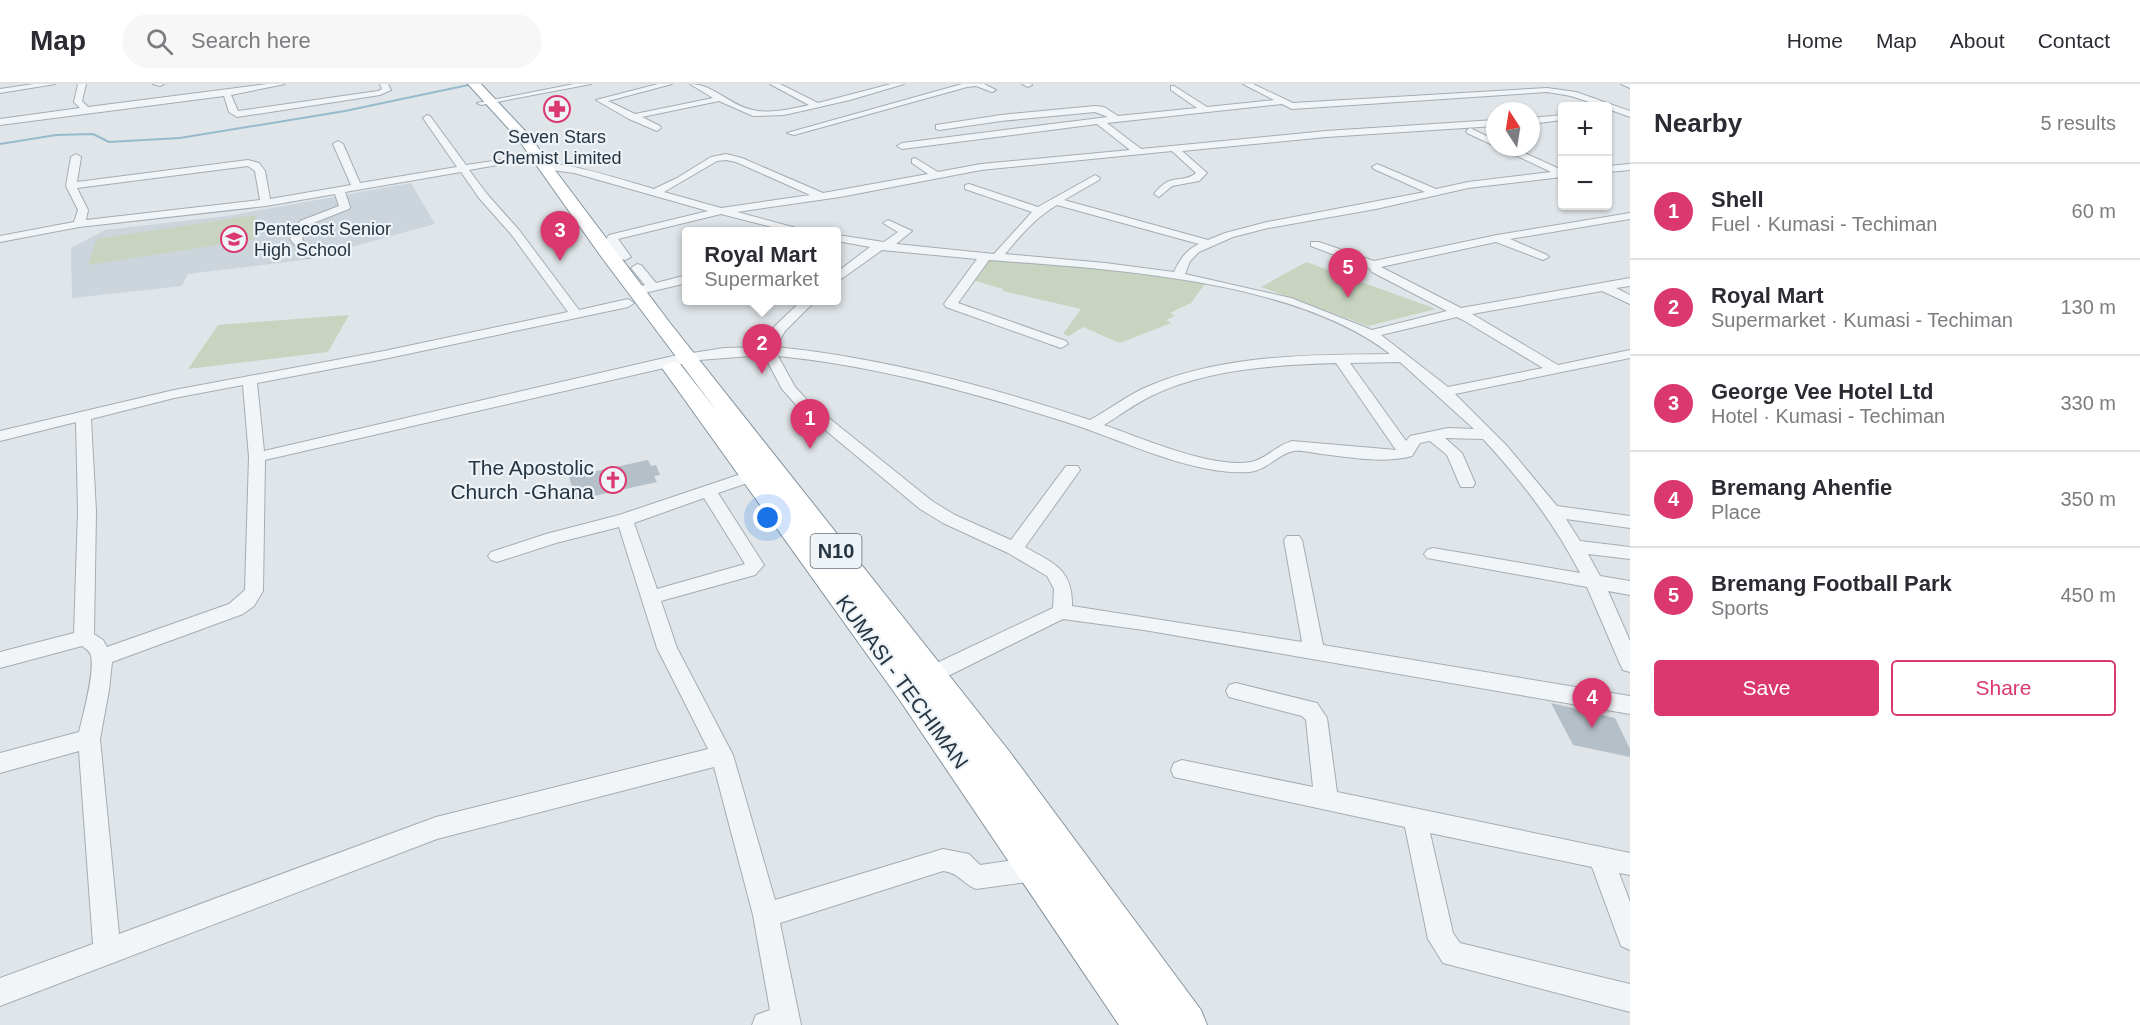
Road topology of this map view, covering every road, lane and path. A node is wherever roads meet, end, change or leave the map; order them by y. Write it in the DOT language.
graph roads {
  1 [pos="51,84"];
  2 [pos="82,84"];
  3 [pos="158,84"];
  4 [pos="281,84"];
  5 [pos="384,84"];
  6 [pos="587,84"];
  7 [pos="668,84"];
  8 [pos="694,84"];
  9 [pos="774,84"];
  10 [pos="900,84"];
  11 [pos="1247,84"];
  12 [pos="1497,84"];
  13 [pos="1625,84"];
  14 [pos="1461,86"];
  15 [pos="1630,86"];
  16 [pos="1174,88"];
  17 [pos="884,89"];
  18 [pos="16,90"];
  19 [pos="993,90"];
  20 [pos="0,91"];
  21 [pos="475,91"];
  22 [pos="1515,91"];
  23 [pos="1485,93"];
  24 [pos="227,94"];
  25 [pos="722,98"];
  26 [pos="911,100"];
  27 [pos="162,101"];
  28 [pos="1281,102"];
  29 [pos="815,105"];
  30 [pos="1204,109"];
  31 [pos="15,110"];
  32 [pos="87,110"];
  33 [pos="1629,114"];
  34 [pos="1612,115"];
  35 [pos="632,117"];
  36 [pos="427,118"];
  37 [pos="1558,118"];
  38 [pos="1116,119"];
  39 [pos="13,120"];
  40 [pos="1540,120"];
  41 [pos="1099,121"];
  42 [pos="0,123"];
  43 [pos="1486,124"];
  44 [pos="657,128"];
  45 [pos="1470,130"];
  46 [pos="791,133"];
  47 [pos="953,138"];
  48 [pos="1486,138"];
  49 [pos="338,144"];
  50 [pos="902,146"];
  51 [pos="1175,149"];
  52 [pos="1140,153"];
  53 [pos="1523,156"];
  54 [pos="76,157"];
  55 [pos="915,161"];
  56 [pos="533,162"];
  57 [pos="1377,167"];
  58 [pos="1630,167"];
  59 [pos="465,169"];
  60 [pos="1612,169"];
  61 [pos="1558,172"];
  62 [pos="1558,174"];
  63 [pos="936,175"];
  64 [pos="1095,178"];
  65 [pos="71,186"];
  66 [pos="969,187"];
  67 [pos="357,188"];
  68 [pos="339,191"];
  69 [pos="1434,192"];
  70 [pos="654,193"];
  71 [pos="1159,195"];
  72 [pos="822,196"];
  73 [pos="1058,202"];
  74 [pos="266,203"];
  75 [pos="719,211"];
  76 [pos="1039,211"];
  77 [pos="1629,217"];
  78 [pos="683,219"];
  79 [pos="888,223"];
  80 [pos="79,224"];
  81 [pos="692,227"];
  82 [pos="789,227"];
  83 [pos="1497,238"];
  84 [pos="0,239"];
  85 [pos="841,239"];
  86 [pos="1207,243"];
  87 [pos="1315,244"];
  88 [pos="882,246"];
  89 [pos="309,255"];
  90 [pos="992,256"];
  91 [pos="625,257"];
  92 [pos="1543,257"];
  93 [pos="1373,265"];
  94 [pos="841,275"];
  95 [pos="1178,276"];
  96 [pos="682,280"];
  97 [pos="1630,282"];
  98 [pos="1604,286"];
  99 [pos="639,287"];
  100 [pos="1630,300"];
  101 [pos="804,305"];
  102 [pos="1456,313"];
  103 [pos="576,314"];
  104 [pos="1370,334"];
  105 [pos="1061,344"];
  106 [pos="768,350"];
  107 [pos="1630,354"];
  108 [pos="1403,357"];
  109 [pos="1340,359"];
  110 [pos="678,360"];
  111 [pos="1557,370"];
  112 [pos="249,379"];
  113 [pos="1446,392"];
  114 [pos="83,415"];
  115 [pos="1093,426"];
  116 [pos="1487,434"];
  117 [pos="1432,435"];
  118 [pos="0,436"];
  119 [pos="1406,453"];
  120 [pos="257,457"];
  121 [pos="1072,470"];
  122 [pos="753,475"];
  123 [pos="1467,483"];
  124 [pos="708,490"];
  125 [pos="1550,511"];
  126 [pos="624,520"];
  127 [pos="1630,522"];
  128 [pos="1293,540"];
  129 [pos="1574,546"];
  130 [pos="1014,549"];
  131 [pos="1630,553"];
  132 [pos="1433,554"];
  133 [pos="497,556"];
  134 [pos="1594,582"];
  135 [pos="1630,588"];
  136 [pos="651,597"];
  137 [pos="1062,612"];
  138 [pos="1621,626"];
  139 [pos="84,638"];
  140 [pos="1314,652"];
  141 [pos="102,657"];
  142 [pos="0,660"];
  143 [pos="1630,664"];
  144 [pos="932,675"];
  145 [pos="1236,691"];
  146 [pos="1630,705"];
  147 [pos="89,739"];
  148 [pos="722,755"];
  149 [pos="0,763"];
  150 [pos="1182,770"];
  151 [pos="1326,800"];
  152 [pos="1415,819"];
  153 [pos="1601,858"];
  154 [pos="1630,864"];
  155 [pos="1035,869"];
  156 [pos="765,915"];
  157 [pos="1630,937"];
  158 [pos="108,951"];
  159 [pos="0,992"];
  160 [pos="1630,998"];
  161 [pos="780,1023"];
  162 [pos="1144,1025"];
  163 [pos="1186,1025"];
  1 -- 18 [label="street"];
  2 -- 32 [label="street"];
  3 -- 27 [label="street"];
  4 -- 24 [label="street"];
  5 -- 24 [label="street"];
  6 -- 21 [label="street"];
  7 -- 35 [label="street"];
  8 -- 25 [label="street"];
  9 -- 29 [label="street"];
  10 -- 17 [label="street"];
  11 -- 28 [label="street"];
  12 -- 22 [label="street"];
  13 -- 15 [label="street"];
  14 -- 23 [label="street"];
  16 -- 30 [label="street"];
  17 -- 26 [label="street"];
  17 -- 29 [label="street"];
  18 -- 20 [label="street"];
  19 -- 26 [label="street"];
  21 -- 56 [label="highway, KUMASI - TECHIMAN / N10"];
  22 -- 23 [label="street"];
  22 -- 33 [label="street"];
  23 -- 28 [label="street"];
  24 -- 27 [label="street"];
  25 -- 29 [label="street"];
  25 -- 35 [label="street"];
  26 -- 46 [label="street"];
  27 -- 32 [label="street"];
  28 -- 30 [label="street"];
  30 -- 38 [label="street"];
  31 -- 39 [label="street"];
  32 -- 39 [label="street"];
  33 -- 34 [label="street"];
  35 -- 44 [label="street"];
  36 -- 59 [label="street"];
  37 -- 40 [label="street"];
  38 -- 41 [label="street"];
  38 -- 47 [label="street"];
  39 -- 42 [label="street"];
  41 -- 47 [label="street"];
  41 -- 52 [label="street"];
  43 -- 51 [label="street"];
  45 -- 48 [label="street"];
  47 -- 50 [label="street"];
  49 -- 67 [label="street"];
  51 -- 52 [label="street"];
  51 -- 71 [label="street"];
  52 -- 63 [label="street"];
  53 -- 61 [label="street"];
  54 -- 65 [label="street"];
  55 -- 63 [label="street"];
  56 -- 59 [label="street"];
  56 -- 70 [label="street"];
  56 -- 99 [label="highway, KUMASI - TECHIMAN / N10"];
  57 -- 69 [label="street"];
  58 -- 60 [label="street"];
  59 -- 67 [label="street"];
  59 -- 103 [label="street"];
  62 -- 69 [label="street"];
  63 -- 72 [label="street"];
  64 -- 73 [label="street"];
  65 -- 74 [label="street"];
  65 -- 80 [label="street"];
  66 -- 76 [label="street"];
  67 -- 68 [label="street"];
  68 -- 74 [label="street"];
  68 -- 89 [label="street"];
  69 -- 86 [label="street"];
  70 -- 72 [label="street"];
  70 -- 75 [label="street"];
  72 -- 75 [label="street"];
  73 -- 76 [label="street"];
  73 -- 86 [label="street"];
  74 -- 80 [label="street"];
  75 -- 78 [label="street"];
  75 -- 82 [label="street"];
  76 -- 90 [label="street"];
  77 -- 83 [label="street"];
  78 -- 81 [label="street"];
  78 -- 91 [label="street"];
  79 -- 88 [label="street"];
  80 -- 84 [label="street"];
  83 -- 92 [label="street"];
  83 -- 93 [label="street"];
  85 -- 88 [label="street"];
  86 -- 95 [label="street"];
  87 -- 93 [label="street"];
  88 -- 90 [label="street"];
  88 -- 94 [label="street"];
  90 -- 95 [label="street"];
  90 -- 105 [label="street"];
  93 -- 102 [label="street"];
  95 -- 104 [label="street"];
  96 -- 99 [label="street"];
  97 -- 98 [label="street"];
  98 -- 100 [label="street"];
  98 -- 102 [label="street"];
  99 -- 103 [label="street"];
  99 -- 110 [label="highway, KUMASI - TECHIMAN / N10"];
  101 -- 106 [label="street"];
  102 -- 104 [label="street"];
  102 -- 111 [label="street"];
  103 -- 112 [label="street"];
  104 -- 108 [label="street"];
  106 -- 110 [label="street"];
  106 -- 115 [label="street"];
  106 -- 130 [label="street"];
  107 -- 111 [label="street"];
  108 -- 109 [label="street"];
  108 -- 113 [label="street"];
  109 -- 115 [label="street"];
  109 -- 119 [label="street"];
  110 -- 120 [label="street"];
  110 -- 122 [label="highway, KUMASI - TECHIMAN / N10"];
  110 -- 144 [label="highway, N10"];
  111 -- 113 [label="street"];
  112 -- 114 [label="street"];
  112 -- 120 [label="street"];
  113 -- 116 [label="street"];
  114 -- 118 [label="street"];
  114 -- 139 [label="street"];
  115 -- 119 [label="street"];
  116 -- 117 [label="street"];
  116 -- 125 [label="street"];
  117 -- 119 [label="street"];
  117 -- 123 [label="street"];
  120 -- 141 [label="street"];
  121 -- 130 [label="street"];
  122 -- 124 [label="street"];
  122 -- 155 [label="highway, KUMASI - TECHIMAN / N10"];
  124 -- 126 [label="street"];
  124 -- 136 [label="street"];
  125 -- 127 [label="street"];
  125 -- 129 [label="street"];
  126 -- 133 [label="street"];
  126 -- 136 [label="street"];
  128 -- 140 [label="street"];
  129 -- 131 [label="street"];
  129 -- 134 [label="street"];
  130 -- 137 [label="street"];
  132 -- 134 [label="street"];
  134 -- 135 [label="street"];
  134 -- 138 [label="street"];
  136 -- 148 [label="street"];
  137 -- 140 [label="street"];
  137 -- 144 [label="street"];
  138 -- 143 [label="street"];
  139 -- 141 [label="street"];
  139 -- 142 [label="street"];
  140 -- 146 [label="street"];
  141 -- 147 [label="street"];
  144 -- 163 [label="highway, N10"];
  145 -- 151 [label="street"];
  147 -- 149 [label="street"];
  147 -- 158 [label="street"];
  148 -- 156 [label="street"];
  148 -- 158 [label="street"];
  150 -- 151 [label="street"];
  151 -- 152 [label="street"];
  152 -- 153 [label="street"];
  152 -- 160 [label="street"];
  153 -- 154 [label="street"];
  153 -- 157 [label="street"];
  155 -- 156 [label="street"];
  155 -- 162 [label="highway, KUMASI - TECHIMAN / N10"];
  156 -- 161 [label="street"];
  158 -- 159 [label="street"];
}
